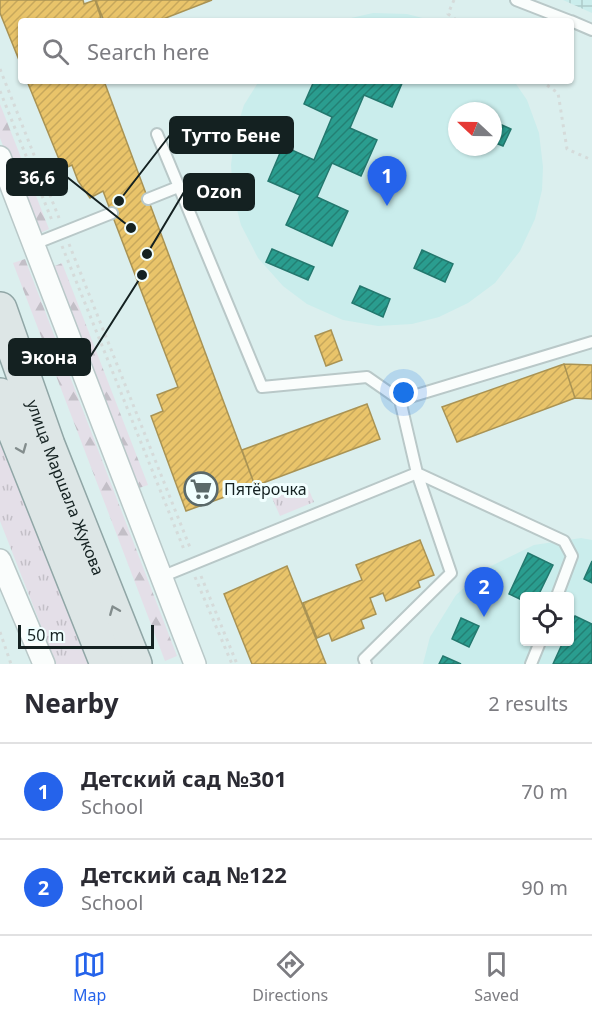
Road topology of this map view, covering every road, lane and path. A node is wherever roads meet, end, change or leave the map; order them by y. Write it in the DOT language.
graph roads {
  1 [pos="454,0"];
  2 [pos="516,0"];
  3 [pos="454,18"];
  4 [pos="562,18"];
  5 [pos="574,23"];
  6 [pos="592,30"];
  7 [pos="0,69"];
  8 [pos="545,84"];
  9 [pos="0,91"];
  10 [pos="157,134"];
  11 [pos="0,156"];
  12 [pos="592,160"];
  13 [pos="178,187"];
  14 [pos="148,198"];
  15 [pos="111,213"];
  16 [pos="61,233"];
  17 [pos="34,244"];
  18 [pos="0,309"];
  19 [pos="592,342"];
  20 [pos="0,395"];
  21 [pos="400,400"];
  22 [pos="417,473"];
  23 [pos="0,560"];
  24 [pos="193,564"];
  25 [pos="161,577"];
  26 [pos="559,592"];
  27 [pos="0,632"];
  28 [pos="538,646"];
  29 [pos="11,664"];
  30 [pos="44,664"];
  31 [pos="107,664"];
  32 [pos="135,664"];
  33 [pos="195,664"];
  34 [pos="232,664"];
  35 [pos="237,664"];
  36 [pos="366,664"];
  37 [pos="531,664"];
  1 -- 3 [label="path"];
  2 -- 4 [label="lane"];
  5 -- 6 [label="lane"];
  7 -- 16 [label="path"];
  8 -- 12 [label="path"];
  9 -- 16 [label="path"];
  10 -- 13 [label="lane"];
  11 -- 17 [label="street"];
  13 -- 14 [label="lane"];
  13 -- 21 [label="lane"];
  15 -- 16 [label="lane"];
  16 -- 17 [label="lane"];
  16 -- 24 [label="path"];
  16 -- 24 [label="path"];
  17 -- 25 [label="street"];
  32 -- 18 [label="main road, улица Маршала Жукова, one-way"];
  19 -- 21 [label="lane"];
  20 -- 31 [label="main road, улица Маршала Жукова, one-way"];
  21 -- 22 [label="lane"];
  22 -- 24 [label="lane"];
  22 -- 26 [label="lane"];
  22 -- 36 [label="lane"];
  23 -- 30 [label="street"];
  24 -- 25 [label="lane"];
  24 -- 34 [label="path"];
  24 -- 35 [label="path"];
  25 -- 33 [label="street"];
  27 -- 29 [label="path"];
  28 -- 37 [label="lane"];
}
